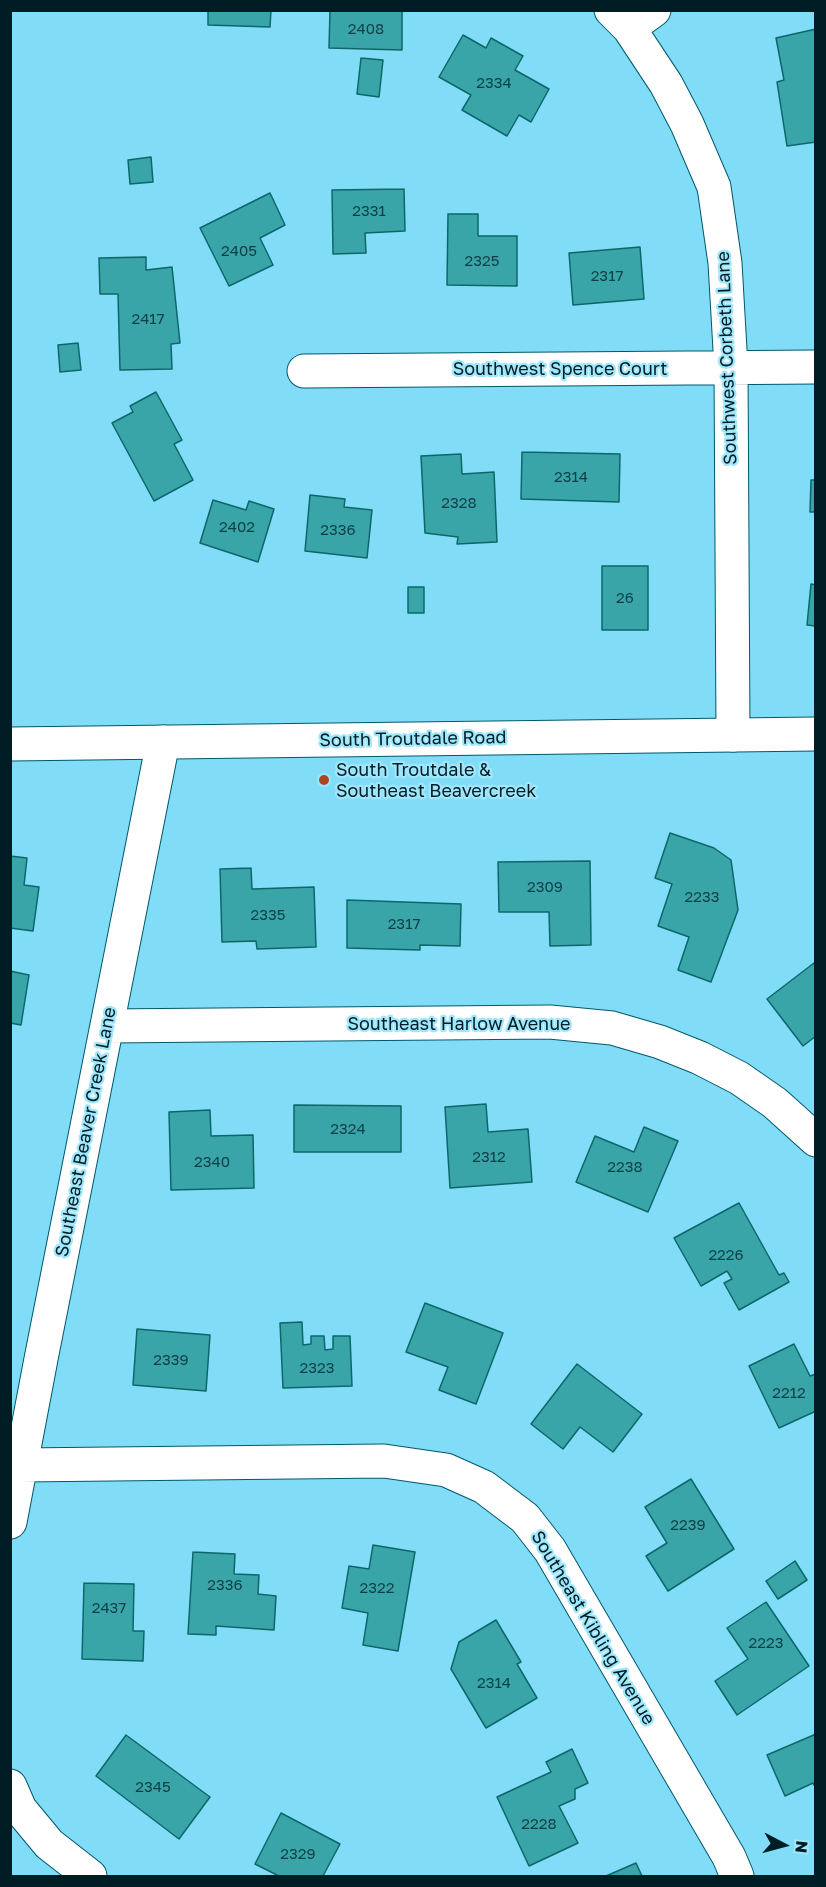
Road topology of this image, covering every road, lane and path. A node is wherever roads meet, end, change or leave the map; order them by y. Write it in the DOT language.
graph roads {
  1 [pos="632,16"];
  2 [pos="731,367"];
  3 [pos="816,367"];
  4 [pos="304,371"];
  5 [pos="816,734"];
  6 [pos="733,735"];
  7 [pos="163,742"];
  8 [pos="10,744"];
  9 [pos="107,1026"];
  10 [pos="816,1140"];
  11 [pos="21,1465"];
  12 [pos="10,1522"];
  13 [pos="10,1786"];
  14 [pos="90,1876"];
  15 [pos="737,1876"];
  1 -- 2 [label="street, Southwest Corbeth Lane"];
  2 -- 3 [label="street, Southwest Spence Court"];
  2 -- 4 [label="street, Southwest Spence Court"];
  2 -- 6 [label="street, Southwest Corbeth Lane"];
  5 -- 6 [label="street, South Troutdale Road"];
  6 -- 7 [label="street, South Troutdale Road"];
  7 -- 8 [label="street, South Troutdale Road"];
  7 -- 9 [label="street, Southeast Beaver Creek Lane"];
  9 -- 10 [label="street, Southeast Harlow Avenue"];
  9 -- 11 [label="street, Southeast Beaver Creek Lane"];
  11 -- 12 [label="street, Southeast Beaver Creek Lane"];
  11 -- 15 [label="street, Southeast Kibling Avenue"];
  13 -- 14 [label="street"];
}
